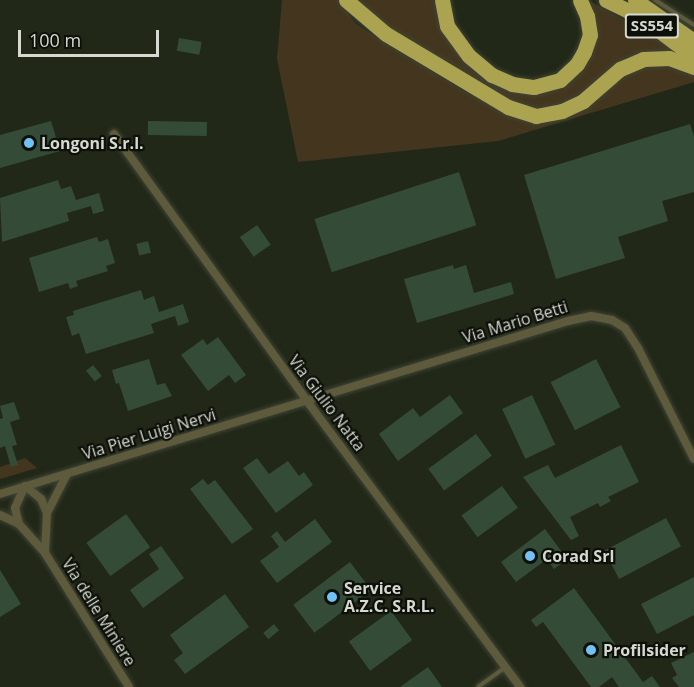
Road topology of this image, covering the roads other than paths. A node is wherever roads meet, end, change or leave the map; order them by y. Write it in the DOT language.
graph roads {
  1 [pos="346,0"];
  2 [pos="442,0"];
  3 [pos="580,0"];
  4 [pos="606,0"];
  5 [pos="634,0"];
  6 [pos="655,0"];
  7 [pos="693,33"];
  8 [pos="694,57"];
  9 [pos="694,67"];
  10 [pos="114,134"];
  11 [pos="307,401"];
  12 [pos="694,459"];
  13 [pos="67,474"];
  14 [pos="25,486"];
  15 [pos="0,494"];
  16 [pos="47,513"];
  17 [pos="0,515"];
  18 [pos="19,524"];
  19 [pos="45,553"];
  20 [pos="505,667"];
  21 [pos="129,687"];
  22 [pos="478,687"];
  23 [pos="520,687"];
  1 -- 9 [label="highway"];
  2 -- 3 [label="highway"];
  4 -- 8 [label="highway, SS554"];
  5 -- 7 [label="highway, SS554"];
  6 -- 7 [label="lane"];
  10 -- 11 [label="street, Via Giulio Natta"];
  11 -- 12 [label="street, Via Mario Betti"];
  11 -- 13 [label="street, Via Pier Luigi Nervi"];
  11 -- 20 [label="street, Via Giulio Natta"];
  13 -- 14 [label="street, Via Pier Luigi Nervi"];
  13 -- 16 [label="street, Via delle Miniere"];
  14 -- 15 [label="street, Via Pier Luigi Nervi"];
  14 -- 16 [label="street"];
  14 -- 18 [label="street"];
  16 -- 19 [label="street, Via delle Miniere"];
  17 -- 18 [label="street, Via delle Miniere"];
  18 -- 19 [label="street, Via delle Miniere"];
  19 -- 21 [label="street, Via delle Miniere"];
  20 -- 22 [label="lane"];
  20 -- 23 [label="street, Via Giulio Natta"];
}
